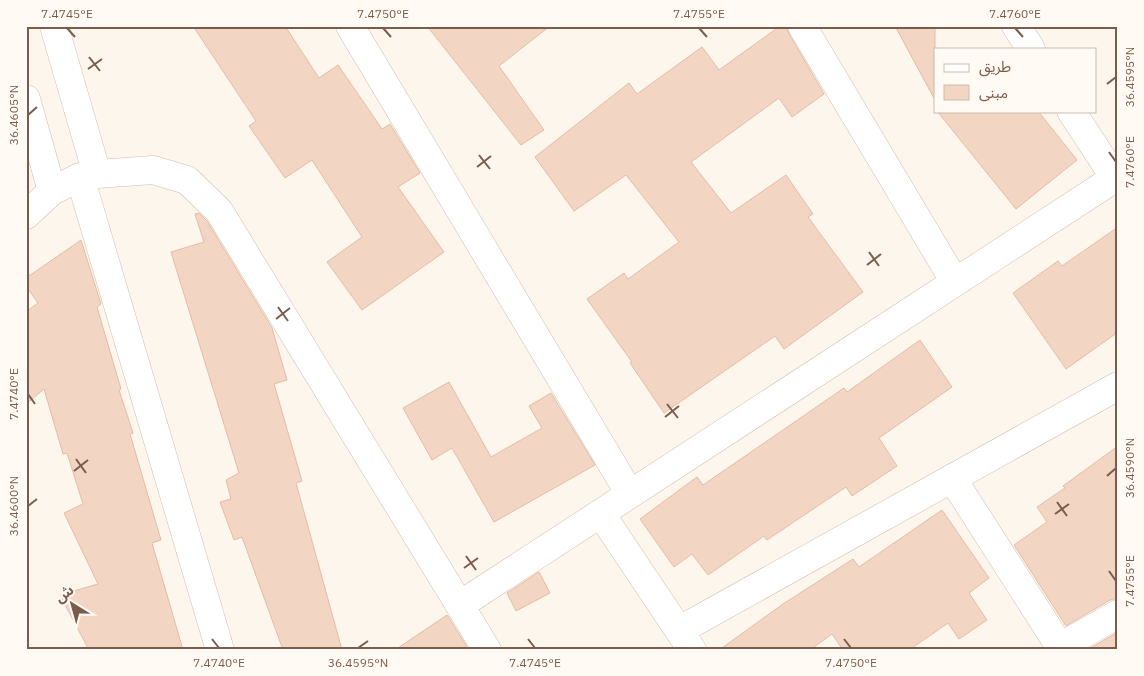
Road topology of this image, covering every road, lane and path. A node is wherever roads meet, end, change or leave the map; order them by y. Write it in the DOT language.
graph roads {
  1 [pos="54,26"];
  2 [pos="350,26"];
  3 [pos="802,26"];
  4 [pos="1016,26"];
  5 [pos="1029,48"];
  6 [pos="26,99"];
  7 [pos="1072,112"];
  8 [pos="88,175"];
  9 [pos="1116,180"];
  10 [pos="52,191"];
  11 [pos="26,215"];
  12 [pos="955,282"];
  13 [pos="1118,386"];
  14 [pos="952,478"];
  15 [pos="630,494"];
  16 [pos="601,514"];
  17 [pos="460,605"];
  18 [pos="1118,614"];
  19 [pos="686,640"];
  20 [pos="1061,648"];
  21 [pos="220,650"];
  22 [pos="487,650"];
  1 -- 8 [label="street"];
  2 -- 15 [label="street"];
  3 -- 12 [label="street"];
  4 -- 5 [label="street"];
  6 -- 10 [label="street"];
  7 -- 9 [label="street"];
  8 -- 10 [label="street"];
  8 -- 17 [label="street"];
  8 -- 21 [label="street"];
  9 -- 12 [label="street"];
  10 -- 11 [label="street"];
  12 -- 15 [label="street"];
  13 -- 14 [label="street"];
  14 -- 19 [label="street"];
  14 -- 20 [label="street"];
  15 -- 16 [label="street"];
  16 -- 17 [label="street"];
  16 -- 19 [label="street"];
  17 -- 22 [label="street"];
  18 -- 20 [label="street"];
}
